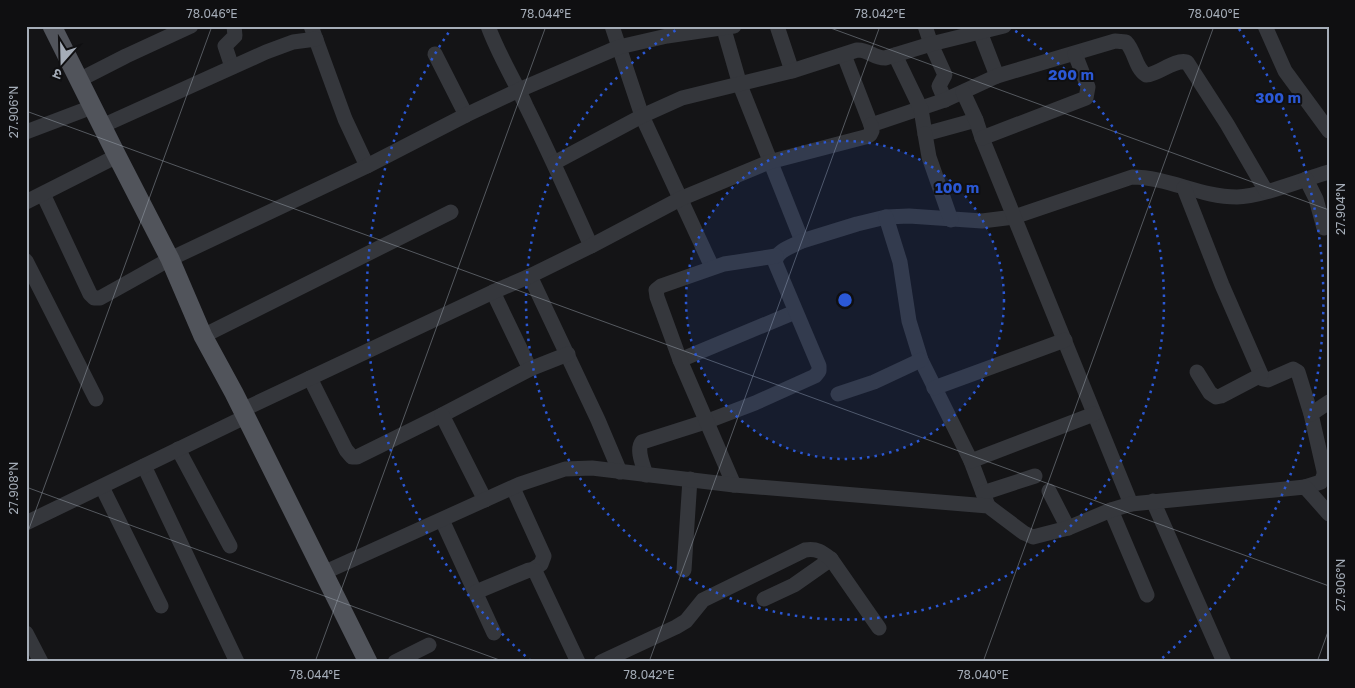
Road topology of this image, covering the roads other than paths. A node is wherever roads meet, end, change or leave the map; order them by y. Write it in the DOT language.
graph roads {
  1 [pos="52,26"];
  2 [pos="191,26"];
  3 [pos="234,26"];
  4 [pos="488,26"];
  5 [pos="612,26"];
  6 [pos="777,26"];
  7 [pos="925,26"];
  8 [pos="1004,26"];
  9 [pos="1265,26"];
  10 [pos="727,27"];
  11 [pos="980,32"];
  12 [pos="314,33"];
  13 [pos="931,44"];
  14 [pos="619,47"];
  15 [pos="435,54"];
  16 [pos="844,54"];
  17 [pos="1075,54"];
  18 [pos="895,55"];
  19 [pos="232,67"];
  20 [pos="792,71"];
  21 [pos="996,76"];
  22 [pos="79,80"];
  23 [pos="740,85"];
  24 [pos="519,90"];
  25 [pos="963,92"];
  26 [pos="945,100"];
  27 [pos="92,107"];
  28 [pos="921,109"];
  29 [pos="466,115"];
  30 [pos="642,116"];
  31 [pos="976,120"];
  32 [pos="871,125"];
  33 [pos="102,126"];
  34 [pos="1329,131"];
  35 [pos="26,132"];
  36 [pos="925,134"];
  37 [pos="982,138"];
  38 [pos="116,156"];
  39 [pos="770,162"];
  40 [pos="554,163"];
  41 [pos="368,166"];
  42 [pos="1329,172"];
  43 [pos="1306,179"];
  44 [pos="1184,188"];
  45 [pos="1266,191"];
  46 [pos="42,194"];
  47 [pos="680,199"];
  48 [pos="26,202"];
  49 [pos="451,212"];
  50 [pos="886,217"];
  51 [pos="1014,217"];
  52 [pos="951,220"];
  53 [pos="1324,228"];
  54 [pos="802,241"];
  55 [pos="591,246"];
  56 [pos="776,256"];
  57 [pos="170,259"];
  58 [pos="26,261"];
  59 [pos="712,267"];
  60 [pos="530,276"];
  61 [pos="493,292"];
  62 [pos="795,312"];
  63 [pos="203,336"];
  64 [pos="1065,340"];
  65 [pos="568,354"];
  66 [pos="680,360"];
  67 [pos="921,360"];
  68 [pos="530,369"];
  69 [pos="1197,372"];
  70 [pos="1261,375"];
  71 [pos="310,378"];
  72 [pos="934,388"];
  73 [pos="838,394"];
  74 [pos="96,399"];
  75 [pos="1329,402"];
  76 [pos="244,413"];
  77 [pos="1094,414"];
  78 [pos="1311,414"];
  79 [pos="442,415"];
  80 [pos="708,421"];
  81 [pos="178,449"];
  82 [pos="971,461"];
  83 [pos="144,466"];
  84 [pos="620,472"];
  85 [pos="646,475"];
  86 [pos="1035,476"];
  87 [pos="690,480"];
  88 [pos="734,485"];
  89 [pos="102,487"];
  90 [pos="1305,487"];
  91 [pos="513,488"];
  92 [pos="1049,491"];
  93 [pos="485,500"];
  94 [pos="986,500"];
  95 [pos="1153,501"];
  96 [pos="1130,504"];
  97 [pos="1112,510"];
  98 [pos="1329,514"];
  99 [pos="442,520"];
  100 [pos="26,524"];
  101 [pos="1068,528"];
  102 [pos="230,546"];
  103 [pos="831,559"];
  104 [pos="532,570"];
  105 [pos="684,570"];
  106 [pos="323,573"];
  107 [pos="476,592"];
  108 [pos="1147,595"];
  109 [pos="764,599"];
  110 [pos="161,606"];
  111 [pos="879,628"];
  112 [pos="26,633"];
  113 [pos="494,633"];
  114 [pos="429,645"];
  115 [pos="40,662"];
  116 [pos="237,662"];
  117 [pos="368,662"];
  118 [pos="395,662"];
  119 [pos="578,662"];
  120 [pos="600,662"];
  121 [pos="1224,662"];
  1 -- 22 [label="main road"];
  2 -- 22 [label="street"];
  3 -- 19 [label="street"];
  4 -- 24 [label="street"];
  5 -- 14 [label="street"];
  6 -- 20 [label="street"];
  7 -- 13 [label="street"];
  8 -- 11 [label="street"];
  9 -- 34 [label="street"];
  10 -- 14 [label="street"];
  10 -- 23 [label="street"];
  11 -- 13 [label="street"];
  11 -- 21 [label="street"];
  12 -- 19 [label="street"];
  12 -- 41 [label="street"];
  13 -- 18 [label="street"];
  13 -- 26 [label="street"];
  14 -- 24 [label="street"];
  14 -- 30 [label="street"];
  15 -- 29 [label="street"];
  16 -- 18 [label="street"];
  16 -- 20 [label="street"];
  16 -- 32 [label="street"];
  17 -- 21 [label="street"];
  17 -- 37 [label="street"];
  17 -- 45 [label="street"];
  18 -- 28 [label="street"];
  19 -- 33 [label="street"];
  20 -- 23 [label="street"];
  21 -- 25 [label="street"];
  22 -- 27 [label="main road"];
  23 -- 30 [label="street"];
  23 -- 39 [label="street"];
  24 -- 29 [label="street"];
  24 -- 40 [label="street"];
  25 -- 26 [label="street"];
  25 -- 31 [label="street"];
  26 -- 28 [label="street"];
  27 -- 33 [label="main road"];
  27 -- 35 [label="street"];
  28 -- 32 [label="street"];
  28 -- 36 [label="street"];
  29 -- 41 [label="street"];
  30 -- 40 [label="street"];
  30 -- 47 [label="street"];
  31 -- 36 [label="street"];
  31 -- 37 [label="street"];
  32 -- 39 [label="street"];
  33 -- 38 [label="main road"];
  36 -- 52 [label="street"];
  37 -- 51 [label="street"];
  38 -- 46 [label="street"];
  38 -- 57 [label="main road"];
  39 -- 47 [label="street"];
  39 -- 54 [label="street"];
  40 -- 55 [label="street"];
  41 -- 57 [label="street"];
  42 -- 43 [label="street"];
  43 -- 45 [label="street"];
  43 -- 53 [label="street"];
  44 -- 45 [label="street"];
  44 -- 51 [label="street"];
  44 -- 70 [label="street"];
  46 -- 48 [label="street"];
  46 -- 57 [label="street"];
  47 -- 55 [label="street"];
  47 -- 59 [label="street"];
  49 -- 63 [label="street"];
  50 -- 52 [label="street"];
  50 -- 54 [label="street"];
  50 -- 67 [label="street"];
  51 -- 52 [label="street"];
  51 -- 64 [label="street"];
  54 -- 56 [label="street"];
  55 -- 60 [label="street"];
  56 -- 59 [label="street"];
  56 -- 62 [label="street"];
  57 -- 63 [label="main road"];
  58 -- 74 [label="street"];
  59 -- 66 [label="street"];
  60 -- 61 [label="street"];
  60 -- 65 [label="street"];
  61 -- 68 [label="street"];
  61 -- 71 [label="street"];
  62 -- 66 [label="street"];
  62 -- 80 [label="street"];
  63 -- 76 [label="main road"];
  64 -- 72 [label="street"];
  64 -- 77 [label="street"];
  65 -- 68 [label="street"];
  65 -- 84 [label="street"];
  66 -- 80 [label="street"];
  67 -- 72 [label="street"];
  67 -- 73 [label="street"];
  68 -- 79 [label="street"];
  69 -- 70 [label="street"];
  70 -- 78 [label="street"];
  71 -- 76 [label="street"];
  71 -- 79 [label="street"];
  72 -- 82 [label="street"];
  75 -- 78 [label="street"];
  76 -- 81 [label="street"];
  76 -- 106 [label="main road"];
  77 -- 82 [label="street"];
  77 -- 96 [label="street"];
  78 -- 90 [label="street"];
  79 -- 93 [label="street"];
  80 -- 85 [label="street"];
  80 -- 88 [label="street"];
  81 -- 83 [label="street"];
  81 -- 102 [label="street"];
  82 -- 94 [label="street"];
  83 -- 89 [label="street"];
  83 -- 116 [label="street"];
  84 -- 85 [label="street"];
  84 -- 91 [label="street"];
  85 -- 87 [label="street"];
  86 -- 94 [label="street"];
  87 -- 88 [label="street"];
  87 -- 105 [label="street"];
  88 -- 94 [label="street"];
  89 -- 100 [label="street"];
  89 -- 110 [label="street"];
  90 -- 95 [label="street"];
  90 -- 98 [label="street"];
  91 -- 93 [label="street"];
  91 -- 104 [label="street"];
  92 -- 101 [label="street"];
  93 -- 99 [label="street"];
  94 -- 101 [label="street"];
  95 -- 96 [label="street"];
  95 -- 121 [label="street"];
  96 -- 97 [label="street"];
  97 -- 101 [label="street"];
  97 -- 108 [label="street"];
  99 -- 106 [label="street"];
  99 -- 107 [label="street"];
  103 -- 109 [label="street"];
  103 -- 111 [label="street"];
  103 -- 120 [label="street"];
  104 -- 107 [label="street"];
  104 -- 119 [label="street"];
  106 -- 117 [label="main road"];
  107 -- 113 [label="street"];
  112 -- 115 [label="street"];
  114 -- 118 [label="street"];
}
